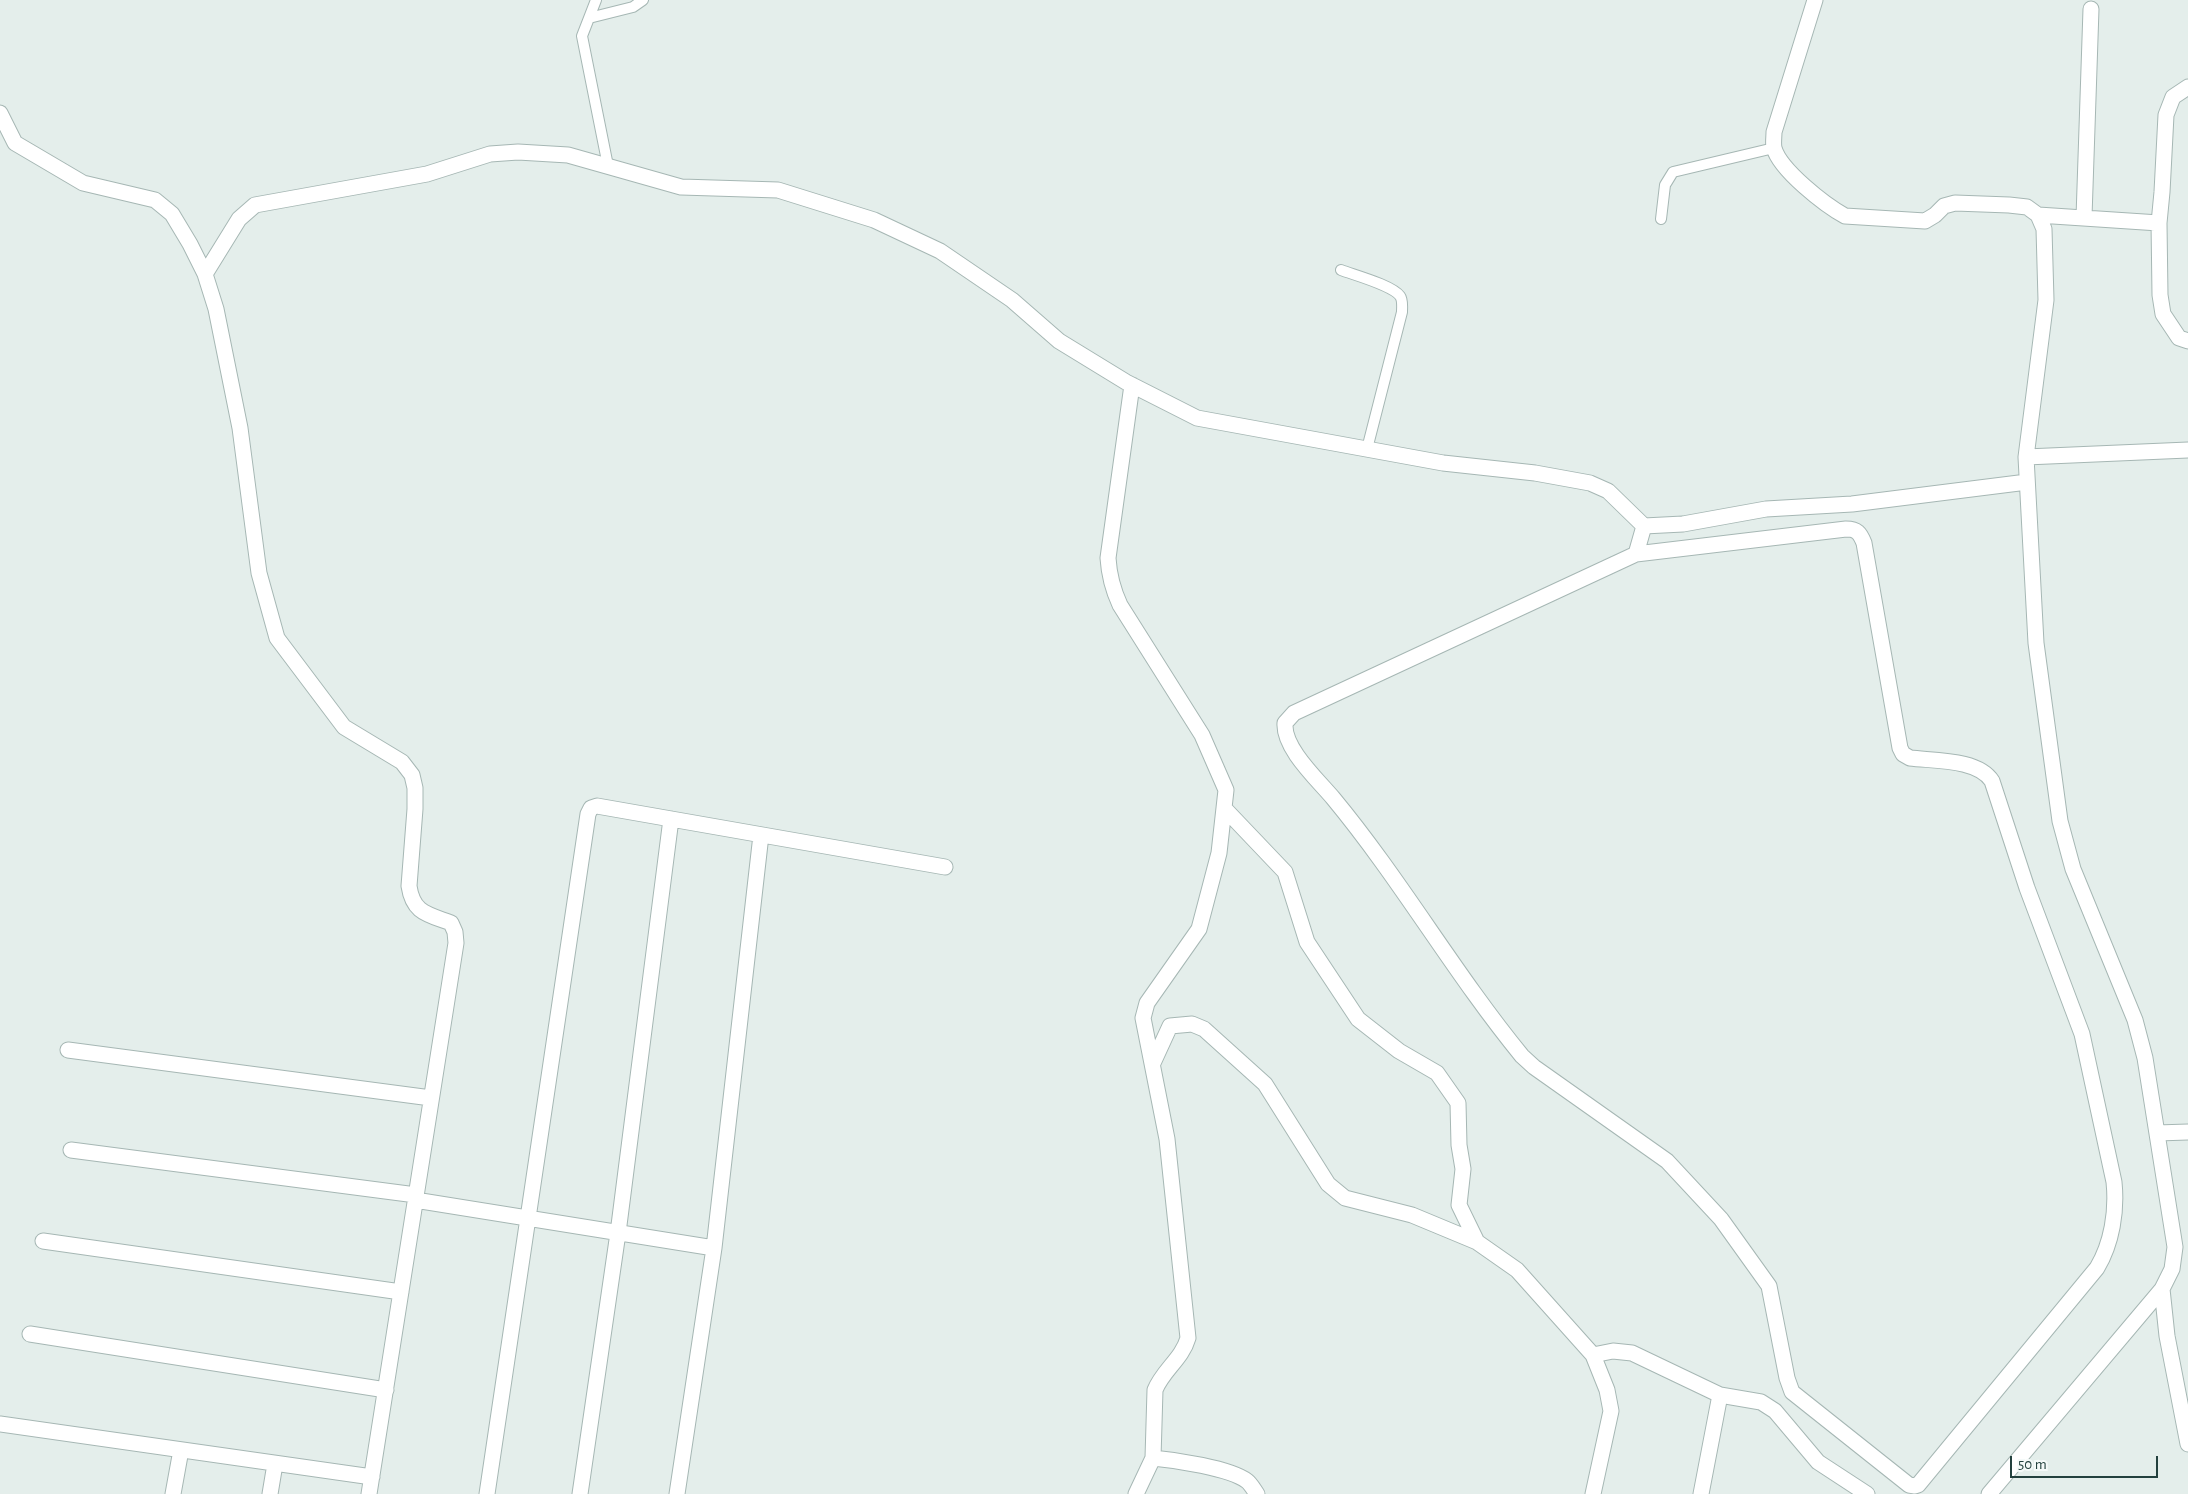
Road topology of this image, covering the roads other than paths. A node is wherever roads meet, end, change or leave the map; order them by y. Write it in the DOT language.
graph roads {
  1 [pos="596,0"];
  2 [pos="643,0"];
  3 [pos="1815,0"];
  4 [pos="2091,9"];
  5 [pos="589,18"];
  6 [pos="2188,87"];
  7 [pos="0,113"];
  8 [pos="1774,148"];
  9 [pos="608,166"];
  10 [pos="2038,215"];
  11 [pos="2084,217"];
  12 [pos="1661,219"];
  13 [pos="2159,223"];
  14 [pos="1341,270"];
  15 [pos="206,274"];
  16 [pos="2188,340"];
  17 [pos="1132,385"];
  18 [pos="1367,449"];
  19 [pos="2188,450"];
  20 [pos="2026,457"];
  21 [pos="2027,482"];
  22 [pos="1644,526"];
  23 [pos="1636,554"];
  24 [pos="1224,808"];
  25 [pos="671,819"];
  26 [pos="761,835"];
  27 [pos="944,867"];
  28 [pos="68,1050"];
  29 [pos="1153,1063"];
  30 [pos="431,1098"];
  31 [pos="2188,1132"];
  32 [pos="2157,1133"];
  33 [pos="71,1150"];
  34 [pos="416,1198"];
  35 [pos="527,1217"];
  36 [pos="618,1233"];
  37 [pos="44,1240"];
  38 [pos="1477,1242"];
  39 [pos="714,1248"];
  40 [pos="2172,1264"];
  41 [pos="2188,1264"];
  42 [pos="2162,1289"];
  43 [pos="401,1292"];
  44 [pos="30,1334"];
  45 [pos="1593,1355"];
  46 [pos="386,1390"];
  47 [pos="1720,1395"];
  48 [pos="0,1424"];
  49 [pos="2188,1444"];
  50 [pos="180,1450"];
  51 [pos="1153,1458"];
  52 [pos="275,1464"];
  53 [pos="372,1477"];
  54 [pos="173,1494"];
  55 [pos="270,1494"];
  56 [pos="369,1494"];
  57 [pos="487,1494"];
  58 [pos="580,1494"];
  59 [pos="676,1494"];
  60 [pos="1136,1494"];
  61 [pos="1256,1494"];
  62 [pos="1593,1494"];
  63 [pos="1701,1494"];
  64 [pos="1867,1494"];
  65 [pos="1988,1494"];
  1 -- 5 [label="lane"];
  2 -- 5 [label="lane"];
  3 -- 8 [label="street"];
  4 -- 11 [label="street"];
  5 -- 9 [label="lane"];
  6 -- 13 [label="street"];
  7 -- 15 [label="street"];
  8 -- 10 [label="street"];
  8 -- 12 [label="lane"];
  9 -- 15 [label="street"];
  9 -- 17 [label="street"];
  10 -- 11 [label="street"];
  10 -- 20 [label="street"];
  11 -- 13 [label="street"];
  13 -- 16 [label="street"];
  14 -- 18 [label="lane"];
  15 -- 30 [label="street"];
  17 -- 18 [label="street"];
  17 -- 24 [label="street"];
  18 -- 22 [label="street"];
  19 -- 20 [label="street"];
  20 -- 21 [label="street"];
  21 -- 22 [label="street"];
  21 -- 32 [label="street"];
  22 -- 23 [label="street"];
  23 -- 23 [label="street"];
  24 -- 29 [label="street"];
  24 -- 38 [label="street"];
  25 -- 26 [label="street"];
  25 -- 35 [label="street"];
  25 -- 36 [label="street"];
  26 -- 27 [label="street"];
  26 -- 39 [label="street"];
  28 -- 30 [label="street"];
  29 -- 38 [label="street"];
  29 -- 51 [label="street"];
  30 -- 34 [label="street"];
  31 -- 32 [label="street"];
  32 -- 40 [label="street"];
  33 -- 34 [label="street"];
  34 -- 35 [label="street"];
  34 -- 43 [label="street"];
  35 -- 36 [label="street"];
  35 -- 57 [label="street"];
  36 -- 39 [label="street"];
  36 -- 58 [label="street"];
  37 -- 43 [label="street"];
  38 -- 45 [label="street"];
  39 -- 59 [label="street"];
  40 -- 41 [label="street"];
  40 -- 42 [label="street"];
  42 -- 49 [label="street"];
  42 -- 65 [label="street"];
  43 -- 46 [label="street"];
  44 -- 46 [label="street"];
  45 -- 47 [label="street"];
  45 -- 62 [label="street"];
  46 -- 53 [label="street"];
  47 -- 63 [label="street"];
  47 -- 64 [label="street"];
  48 -- 50 [label="street"];
  50 -- 52 [label="street"];
  50 -- 54 [label="street"];
  51 -- 60 [label="street"];
  51 -- 61 [label="street"];
  52 -- 53 [label="street"];
  52 -- 55 [label="street"];
  53 -- 56 [label="street"];
}
